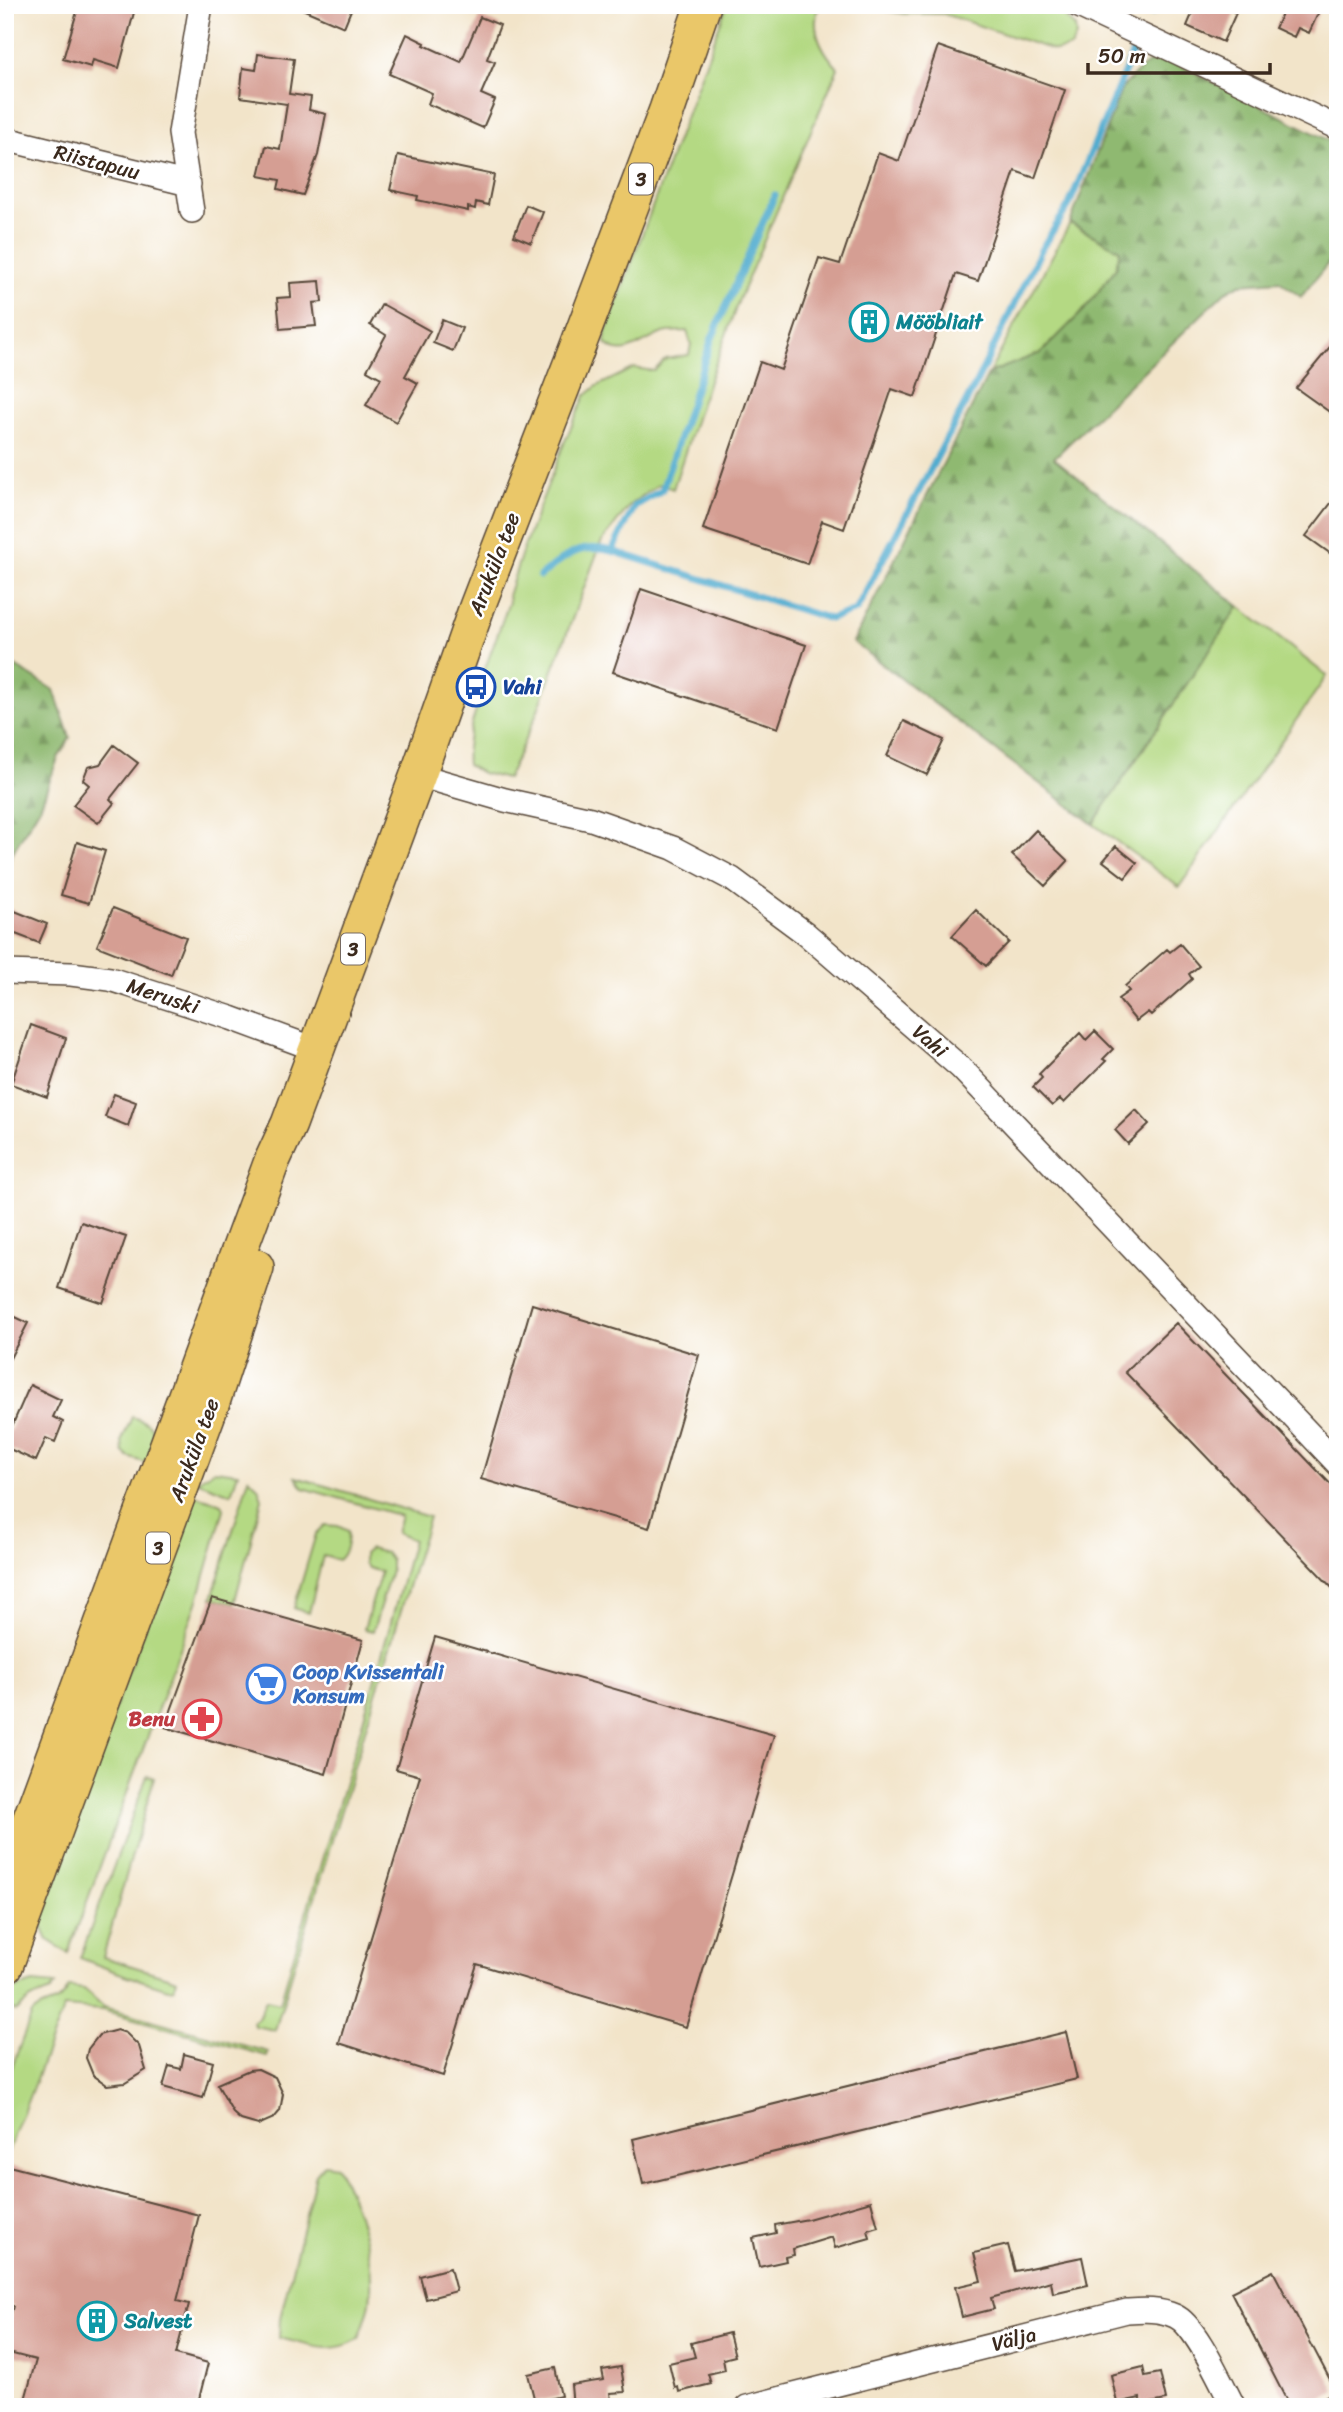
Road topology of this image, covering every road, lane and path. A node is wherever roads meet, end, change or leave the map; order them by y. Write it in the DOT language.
graph roads {
  1 [pos="201,5"];
  2 [pos="703,5"];
  3 [pos="1077,5"];
  4 [pos="1338,128"];
  5 [pos="5,139"];
  6 [pos="189,184"];
  7 [pos="192,211"];
  8 [pos="418,775"];
  9 [pos="5,972"];
  10 [pos="315,1049"];
  11 [pos="289,1124"];
  12 [pos="1338,1464"];
  13 [pos="5,1889"];
  14 [pos="5,1966"];
  15 [pos="747,2407"];
  16 [pos="1234,2407"];
  1 -- 6 [label="street"];
  2 -- 8 [label="highway, Aruküla tee / 3"];
  3 -- 4 [label="street"];
  5 -- 6 [label="street, Riistapuu"];
  6 -- 7 [label="street"];
  8 -- 10 [label="highway, Aruküla tee / 3"];
  8 -- 12 [label="street, Vahi"];
  9 -- 10 [label="street, Meruski"];
  10 -- 11 [label="highway, Aruküla tee / 3"];
  11 -- 13 [label="highway, Aruküla tee / 3"];
  11 -- 14 [label="highway, Aruküla tee / 3"];
  15 -- 16 [label="street, Välja"];
}
